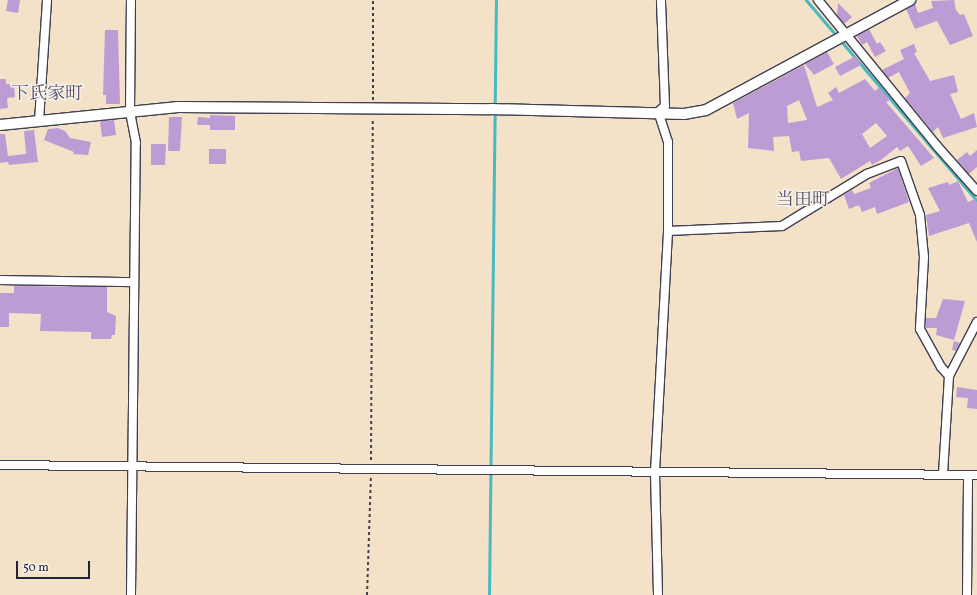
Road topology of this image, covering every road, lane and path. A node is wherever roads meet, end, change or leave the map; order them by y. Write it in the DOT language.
graph roads {
  1 [pos="47,0"];
  2 [pos="132,0"];
  3 [pos="373,0"];
  4 [pos="662,0"];
  5 [pos="818,0"];
  6 [pos="910,0"];
  7 [pos="846,34"];
  8 [pos="373,109"];
  9 [pos="130,111"];
  10 [pos="658,112"];
  11 [pos="39,121"];
  12 [pos="0,125"];
  13 [pos="977,191"];
  14 [pos="668,231"];
  15 [pos="0,280"];
  16 [pos="134,282"];
  17 [pos="977,322"];
  18 [pos="949,376"];
  19 [pos="0,464"];
  20 [pos="132,466"];
  21 [pos="371,469"];
  22 [pos="654,472"];
  23 [pos="943,474"];
  24 [pos="968,475"];
  25 [pos="977,475"];
  26 [pos="131,595"];
  27 [pos="367,595"];
  28 [pos="658,595"];
  29 [pos="967,595"];
  1 -- 11 [label="street"];
  2 -- 9 [label="street"];
  3 -- 8 [label="path"];
  4 -- 10 [label="street"];
  5 -- 7 [label="street"];
  6 -- 7 [label="street"];
  7 -- 10 [label="street"];
  7 -- 13 [label="street"];
  8 -- 9 [label="street"];
  8 -- 10 [label="street"];
  8 -- 21 [label="path"];
  9 -- 11 [label="street"];
  9 -- 16 [label="street"];
  10 -- 14 [label="street"];
  11 -- 12 [label="street"];
  14 -- 18 [label="street"];
  14 -- 22 [label="street"];
  15 -- 16 [label="street"];
  16 -- 20 [label="street"];
  17 -- 18 [label="street"];
  18 -- 23 [label="street"];
  19 -- 20 [label="street"];
  20 -- 21 [label="street"];
  20 -- 26 [label="street"];
  21 -- 22 [label="street"];
  21 -- 27 [label="path"];
  22 -- 23 [label="street"];
  22 -- 28 [label="street"];
  23 -- 24 [label="street"];
  24 -- 25 [label="street"];
  24 -- 29 [label="street"];
}
